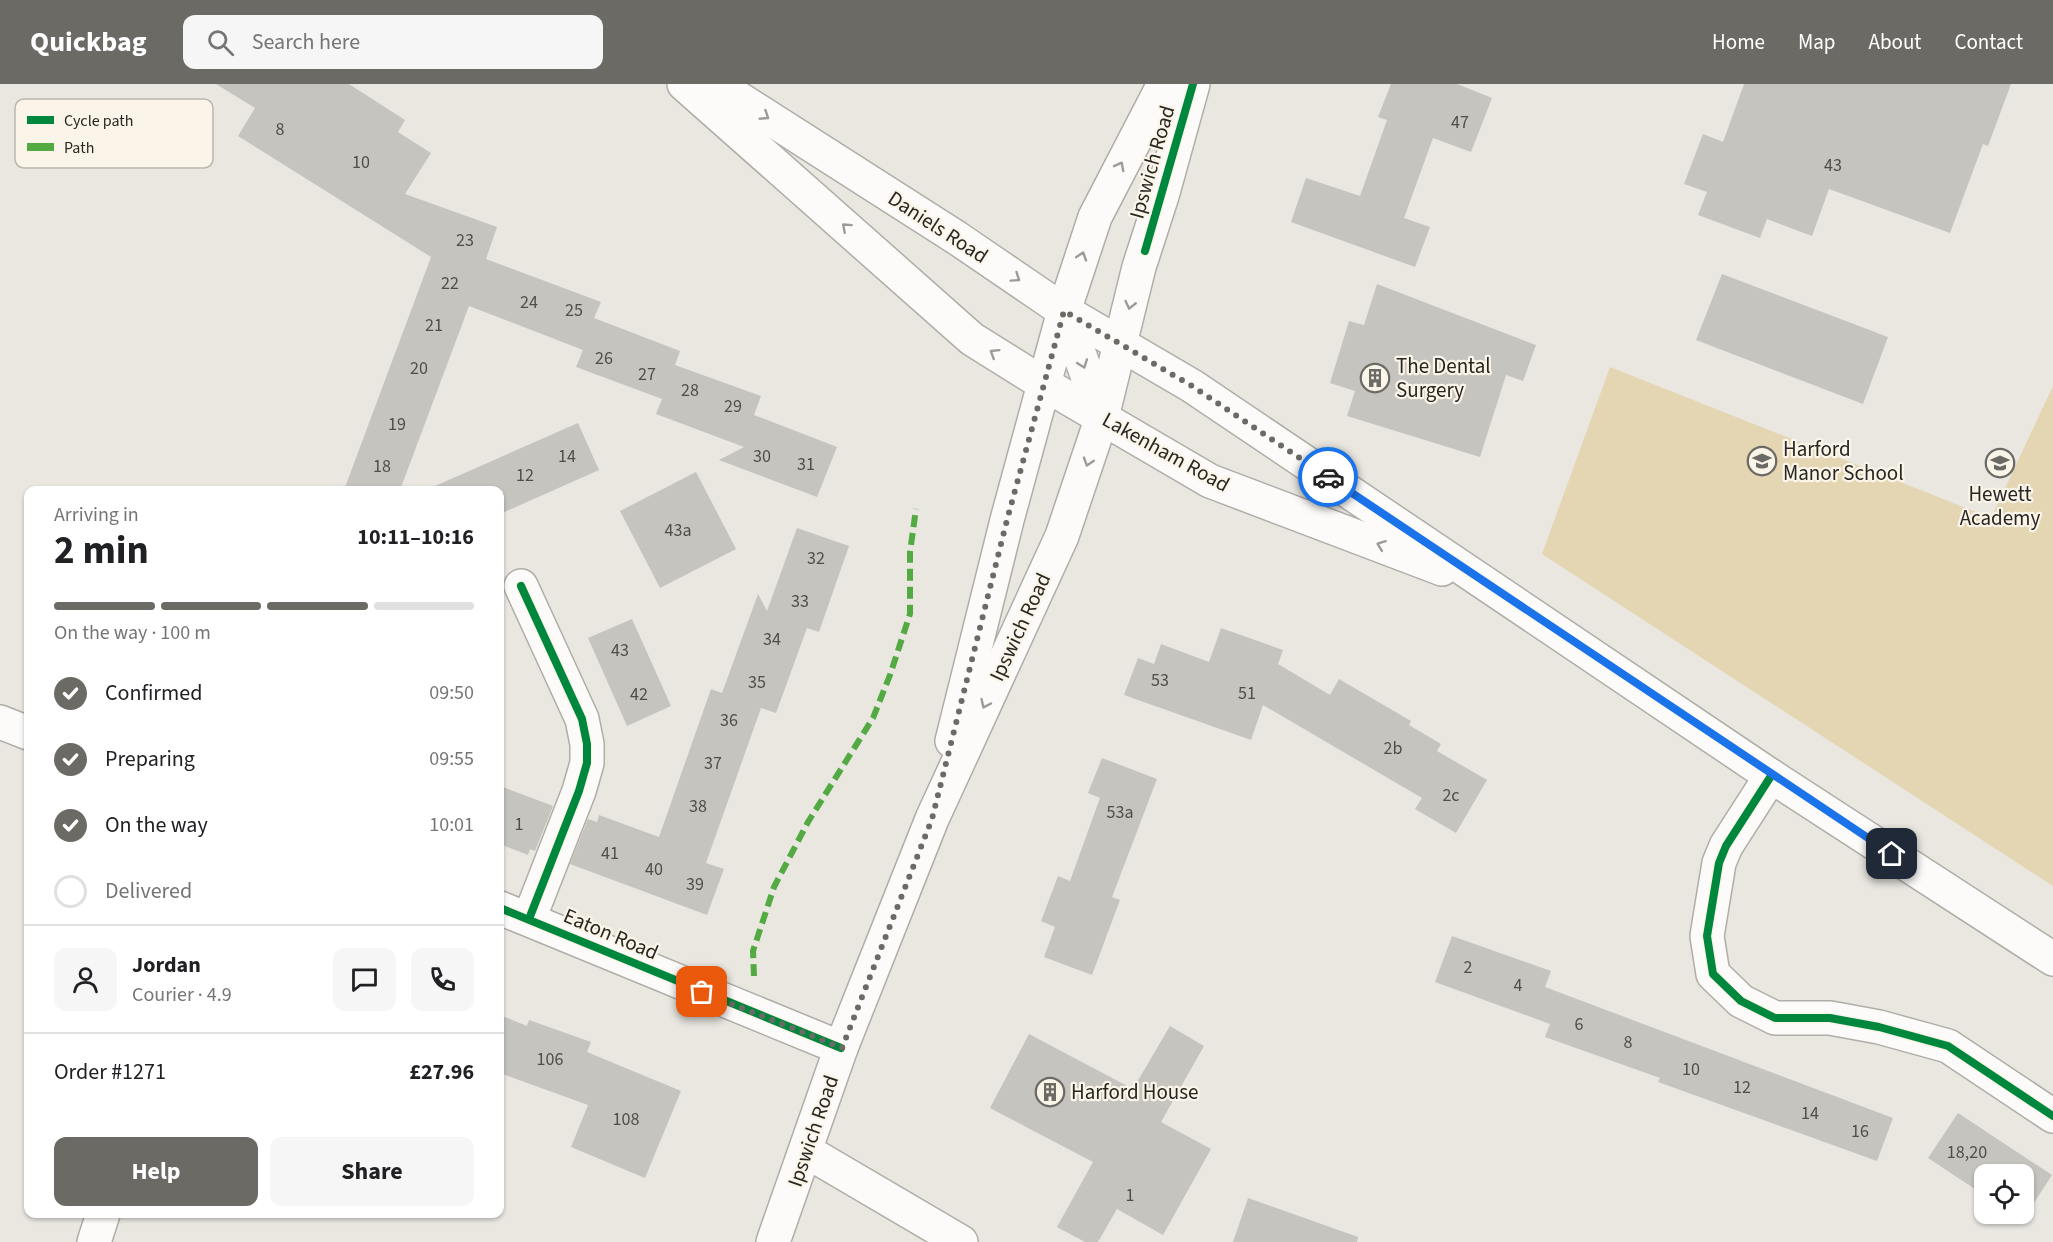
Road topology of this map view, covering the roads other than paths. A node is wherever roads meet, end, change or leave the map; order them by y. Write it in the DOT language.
graph roads {
  1 [pos="684,84"];
  2 [pos="716,84"];
  3 [pos="1164,84"];
  4 [pos="1193,84"];
  5 [pos="1064,311"];
  6 [pos="1120,344"];
  7 [pos="1044,384"];
  8 [pos="1102,417"];
  9 [pos="521,586"];
  10 [pos="1494,588"];
  11 [pos="0,722"];
  12 [pos="24,731"];
  13 [pos="1771,776"];
  14 [pos="932,819"];
  15 [pos="514,914"];
  16 [pos="2053,959"];
  17 [pos="842,1048"];
  18 [pos="2053,1116"];
  19 [pos="806,1151"];
  20 [pos="102,1218"];
  21 [pos="94,1242"];
  22 [pos="773,1242"];
  23 [pos="961,1242"];
  7 -- 1 [label="main road, one-way"];
  2 -- 5 [label="main road, Daniels Road, one-way"];
  5 -- 3 [label="main road, Ipswich Road, one-way"];
  4 -- 6 [label="main road, Ipswich Road, one-way"];
  5 -- 6 [label="main road, Lakenham Road"];
  5 -- 7 [label="main road, Ipswich Road"];
  5 -- 8 [label="main road, one-way"];
  6 -- 8 [label="main road, Ipswich Road"];
  6 -- 10 [label="main road, Lakenham Road"];
  7 -- 8 [label="main road, Lakenham Road"];
  7 -- 14 [label="main road, Ipswich Road"];
  10 -- 8 [label="main road, Lakenham Road, one-way"];
  8 -- 14 [label="main road, Ipswich Road, one-way"];
  9 -- 15 [label="main road"];
  10 -- 13 [label="main road, Lakenham Road"];
  11 -- 12 [label="main road"];
  13 -- 16 [label="main road, Lakenham Road"];
  13 -- 18 [label="main road"];
  14 -- 17 [label="main road, Ipswich Road"];
  15 -- 17 [label="main road, Eaton Road"];
  17 -- 19 [label="main road, Ipswich Road"];
  19 -- 22 [label="main road, Ipswich Road"];
  19 -- 23 [label="main road"];
  20 -- 21 [label="main road"];
}
